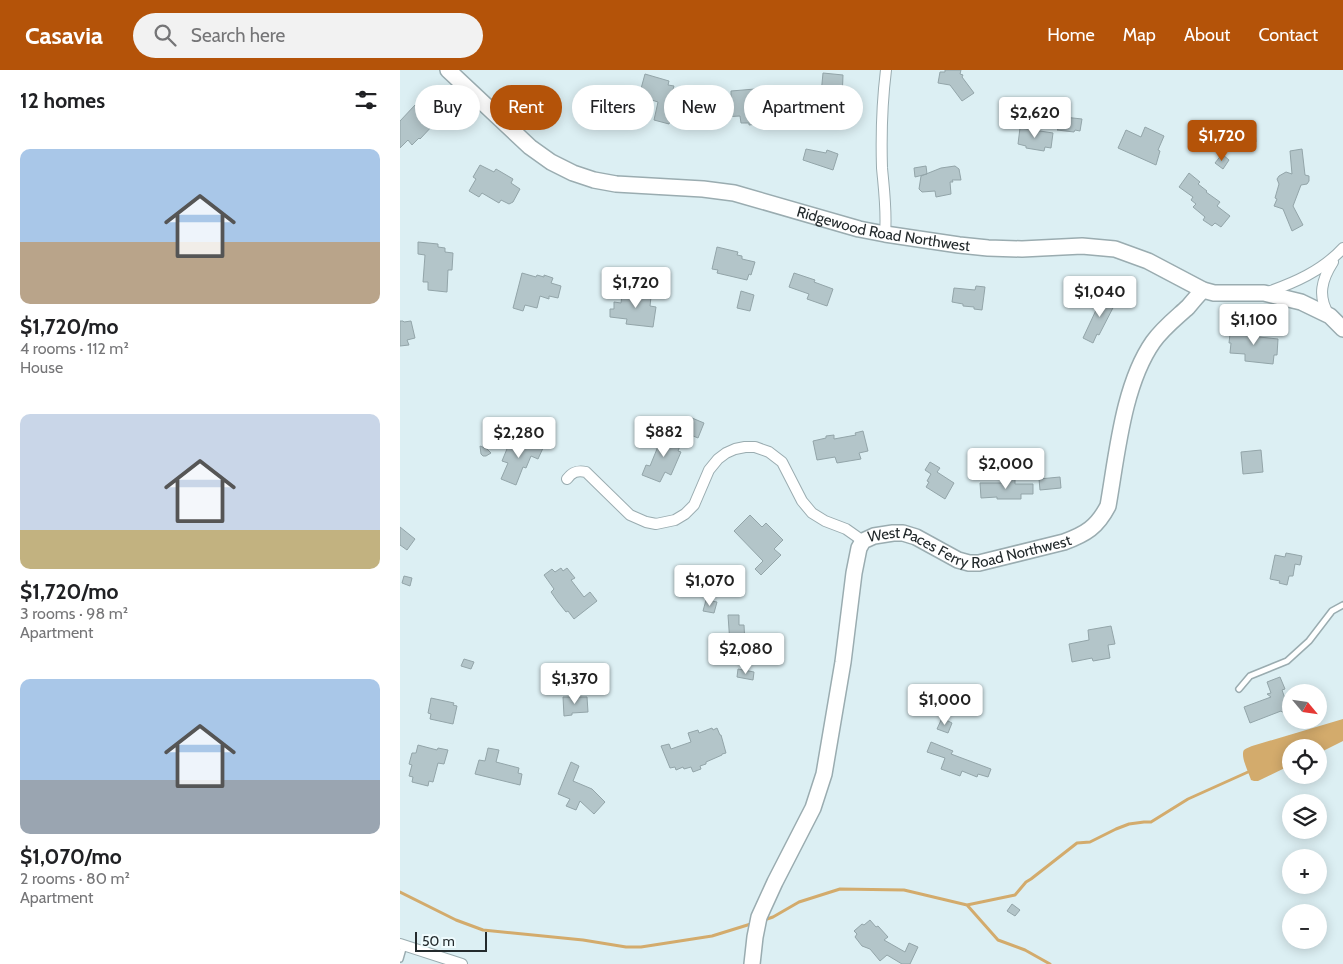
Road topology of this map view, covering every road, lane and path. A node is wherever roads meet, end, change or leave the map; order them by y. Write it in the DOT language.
graph roads {
  1 [pos="448,70"];
  2 [pos="886,70"];
  3 [pos="885,234"];
  4 [pos="1341,250"];
  5 [pos="1203,290"];
  6 [pos="1264,294"];
  7 [pos="1330,316"];
  8 [pos="1343,329"];
  9 [pos="567,479"];
  10 [pos="863,541"];
  11 [pos="1343,605"];
  12 [pos="1239,689"];
  13 [pos="402,945"];
  14 [pos="400,959"];
  15 [pos="462,964"];
  16 [pos="752,964"];
  1 -- 3 [label="street, Ridgewood Road Northwest"];
  2 -- 3 [label="street"];
  3 -- 5 [label="street, Ridgewood Road Northwest"];
  4 -- 6 [label="street"];
  4 -- 7 [label="street"];
  5 -- 6 [label="street, Ridgewood Road Northwest"];
  5 -- 10 [label="street, West Paces Ferry Road Northwest"];
  6 -- 7 [label="street, Ridgewood Road Northwest"];
  7 -- 8 [label="street, Ridgewood Road Northwest"];
  9 -- 10 [label="street"];
  10 -- 16 [label="street, West Paces Ferry Road Northwest"];
  11 -- 12 [label="lane"];
  13 -- 14 [label="lane"];
  13 -- 15 [label="street"];
}
